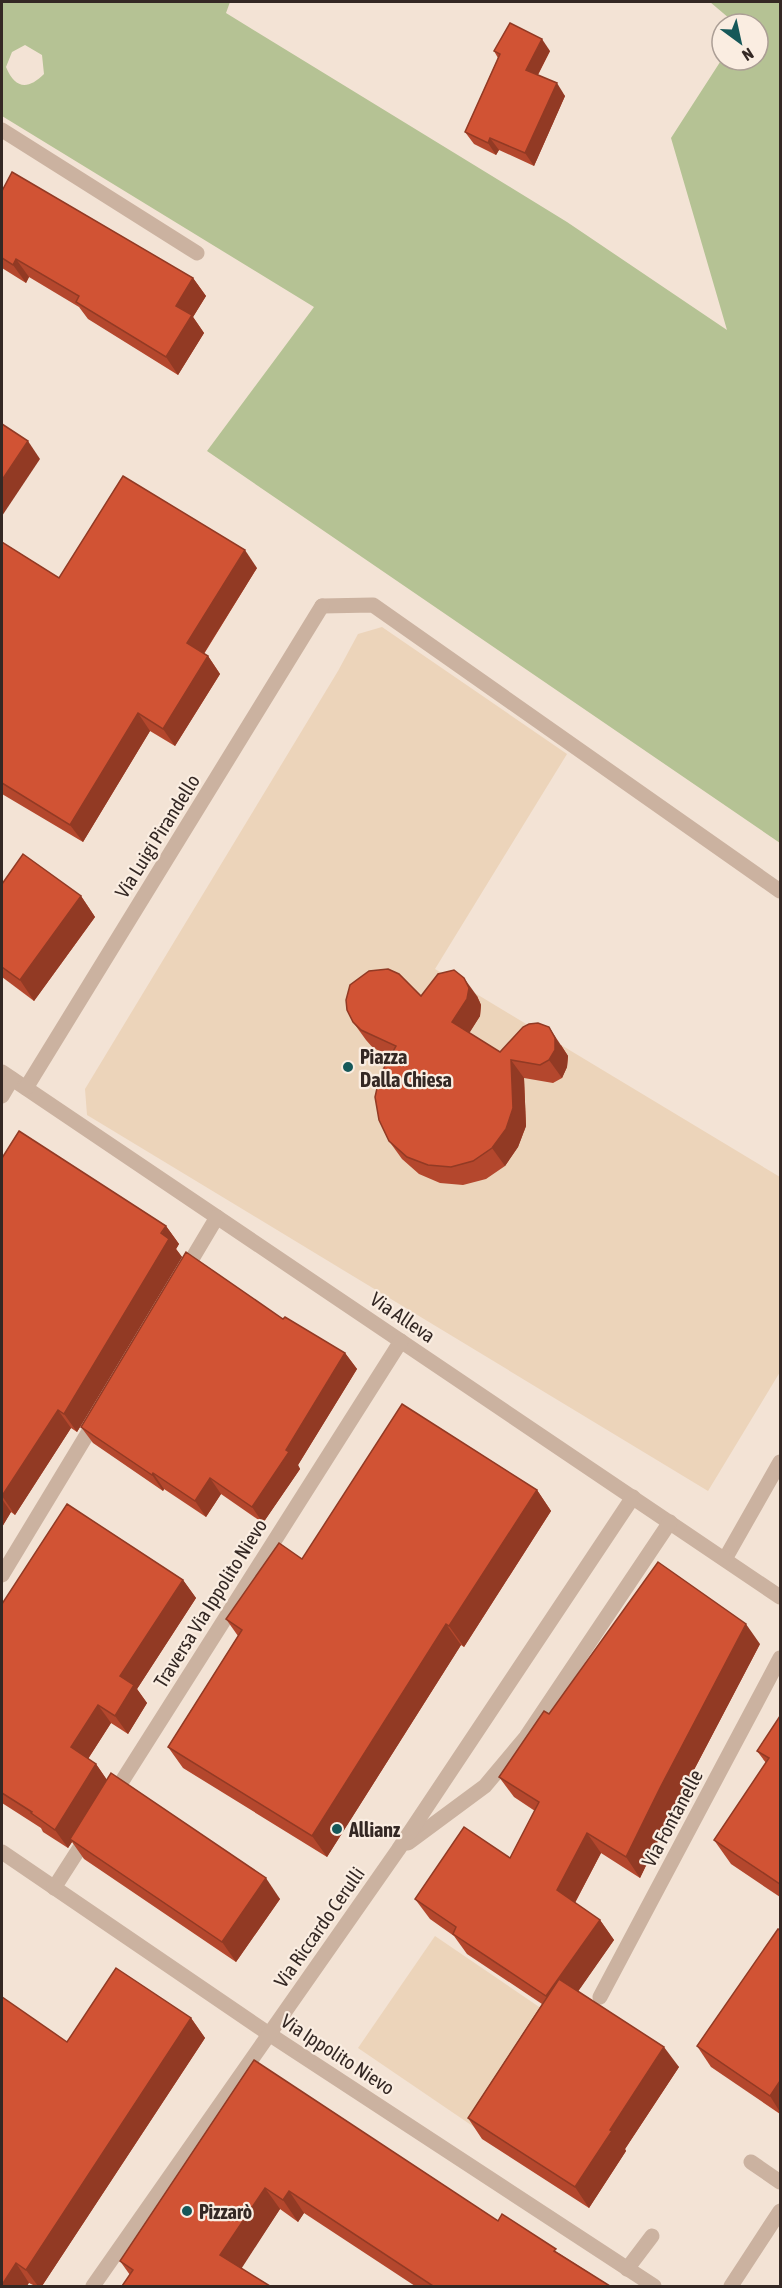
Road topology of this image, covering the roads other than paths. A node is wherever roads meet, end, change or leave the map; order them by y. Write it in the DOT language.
graph roads {
  1 [pos="2,130"];
  2 [pos="197,253"];
  3 [pos="780,891"];
  4 [pos="7,1075"];
  5 [pos="26,1088"];
  6 [pos="2,1096"];
  7 [pos="217,1217"];
  8 [pos="174,1289"];
  9 [pos="401,1341"];
  10 [pos="106,1401"];
  11 [pos="780,1462"];
  12 [pos="633,1497"];
  13 [pos="670,1522"];
  14 [pos="725,1559"];
  15 [pos="2,1575"];
  16 [pos="780,1597"];
  17 [pos="780,1658"];
  18 [pos="398,1850"];
  19 [pos="2,1852"];
  20 [pos="54,1888"];
  21 [pos="600,1997"];
  22 [pos="269,2034"];
  23 [pos="752,2162"];
  24 [pos="780,2182"];
  25 [pos="780,2211"];
  26 [pos="652,2236"];
  27 [pos="627,2269"];
  28 [pos="93,2286"];
  29 [pos="654,2286"];
  30 [pos="730,2286"];
  1 -- 2 [label="street"];
  3 -- 5 [label="street, Via Luigi Pirandello"];
  4 -- 5 [label="street, Via Alleva"];
  4 -- 6 [label="street"];
  5 -- 7 [label="street, Via Alleva"];
  7 -- 8 [label="street"];
  7 -- 9 [label="street, Via Alleva"];
  9 -- 12 [label="street, Via Alleva"];
  9 -- 20 [label="street, Traversa Via Ippolito Nievo"];
  10 -- 15 [label="street"];
  11 -- 14 [label="street"];
  12 -- 13 [label="street, Via Alleva"];
  12 -- 18 [label="street, Via Riccardo Cerulli"];
  13 -- 14 [label="street, Via Alleva"];
  13 -- 18 [label="street"];
  14 -- 16 [label="street, Via Alleva"];
  17 -- 21 [label="street, Via Fontanelle"];
  18 -- 22 [label="street, Via Riccardo Cerulli"];
  19 -- 20 [label="street, Via Ippolito Nievo"];
  20 -- 22 [label="street, Via Ippolito Nievo"];
  22 -- 27 [label="street, Via Ippolito Nievo"];
  22 -- 28 [label="street, Via Riccardo Cerulli"];
  23 -- 24 [label="street"];
  25 -- 30 [label="street"];
  26 -- 27 [label="street"];
  27 -- 29 [label="street, Via Ippolito Nievo"];
}
